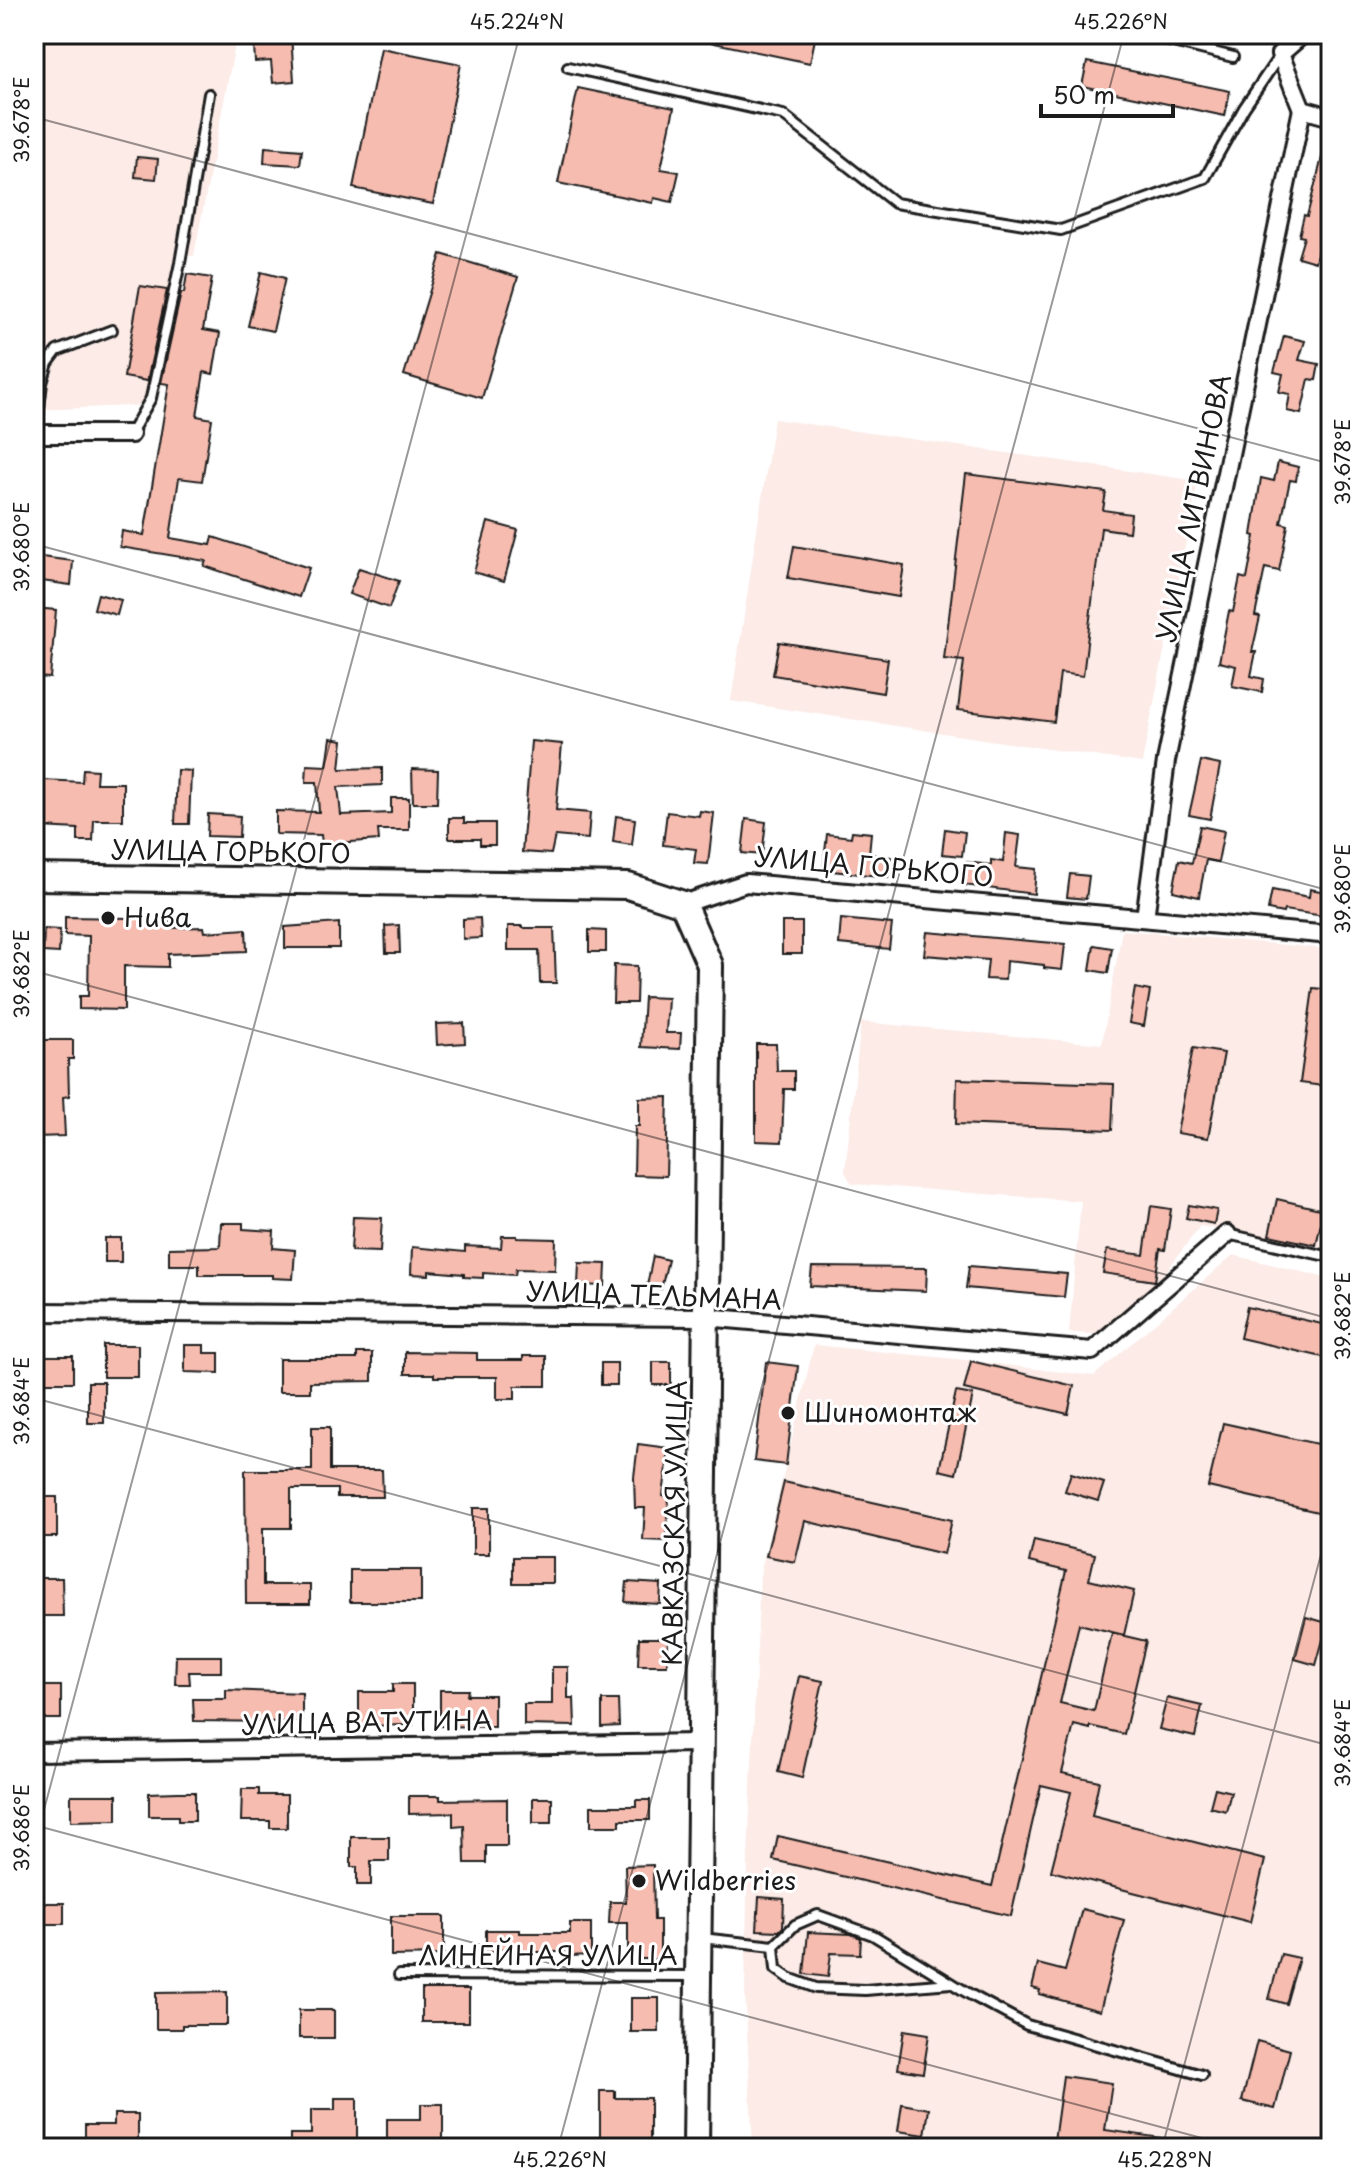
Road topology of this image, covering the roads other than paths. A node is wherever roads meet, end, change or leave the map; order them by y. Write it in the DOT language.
graph roads {
  1 [pos="1141,34"];
  2 [pos="1303,34"];
  3 [pos="1280,54"];
  4 [pos="1233,57"];
  5 [pos="568,67"];
  6 [pos="209,94"];
  7 [pos="1302,109"];
  8 [pos="1331,117"];
  9 [pos="112,330"];
  10 [pos="35,434"];
  11 [pos="131,434"];
  12 [pos="34,877"];
  13 [pos="683,904"];
  14 [pos="1145,918"];
  15 [pos="1331,935"];
  16 [pos="1227,1234"];
  17 [pos="1331,1257"];
  18 [pos="34,1312"];
  19 [pos="705,1317"];
  20 [pos="700,1743"];
  21 [pos="34,1752"];
  22 [pos="697,1938"];
  23 [pos="774,1946"];
  24 [pos="399,1975"];
  25 [pos="697,1976"];
  26 [pos="951,1983"];
  27 [pos="1202,2075"];
  28 [pos="696,2148"];
  1 -- 4 [label="lane"];
  2 -- 3 [label="street"];
  3 -- 5 [label="lane"];
  3 -- 7 [label="street"];
  6 -- 11 [label="lane"];
  7 -- 8 [label="street"];
  7 -- 14 [label="street, УЛИЦА ЛИТВИНОВА"];
  9 -- 10 [label="lane"];
  10 -- 11 [label="street"];
  12 -- 13 [label="main road, УЛИЦА ГОРЬКОГО"];
  13 -- 14 [label="street, УЛИЦА ГОРЬКОГО"];
  13 -- 19 [label="main road, КАВКАЗСКАЯ УЛИЦА"];
  14 -- 15 [label="street, УЛИЦА ГОРЬКОГО"];
  16 -- 17 [label="lane"];
  16 -- 19 [label="street, УЛИЦА ТЕЛЬМАНА"];
  18 -- 19 [label="street, УЛИЦА ТЕЛЬМАНА"];
  19 -- 20 [label="main road, КАВКАЗСКАЯ УЛИЦА"];
  20 -- 21 [label="street, УЛИЦА ВАТУТИНА"];
  20 -- 22 [label="main road, КАВКАЗСКАЯ УЛИЦА"];
  22 -- 23 [label="lane"];
  22 -- 25 [label="main road, КАВКАЗСКАЯ УЛИЦА"];
  23 -- 26 [label="lane"];
  23 -- 26 [label="lane"];
  24 -- 25 [label="lane, ЛИНЕЙНАЯ УЛИЦА"];
  25 -- 28 [label="main road, КАВКАЗСКАЯ УЛИЦА"];
  26 -- 27 [label="lane"];
}
